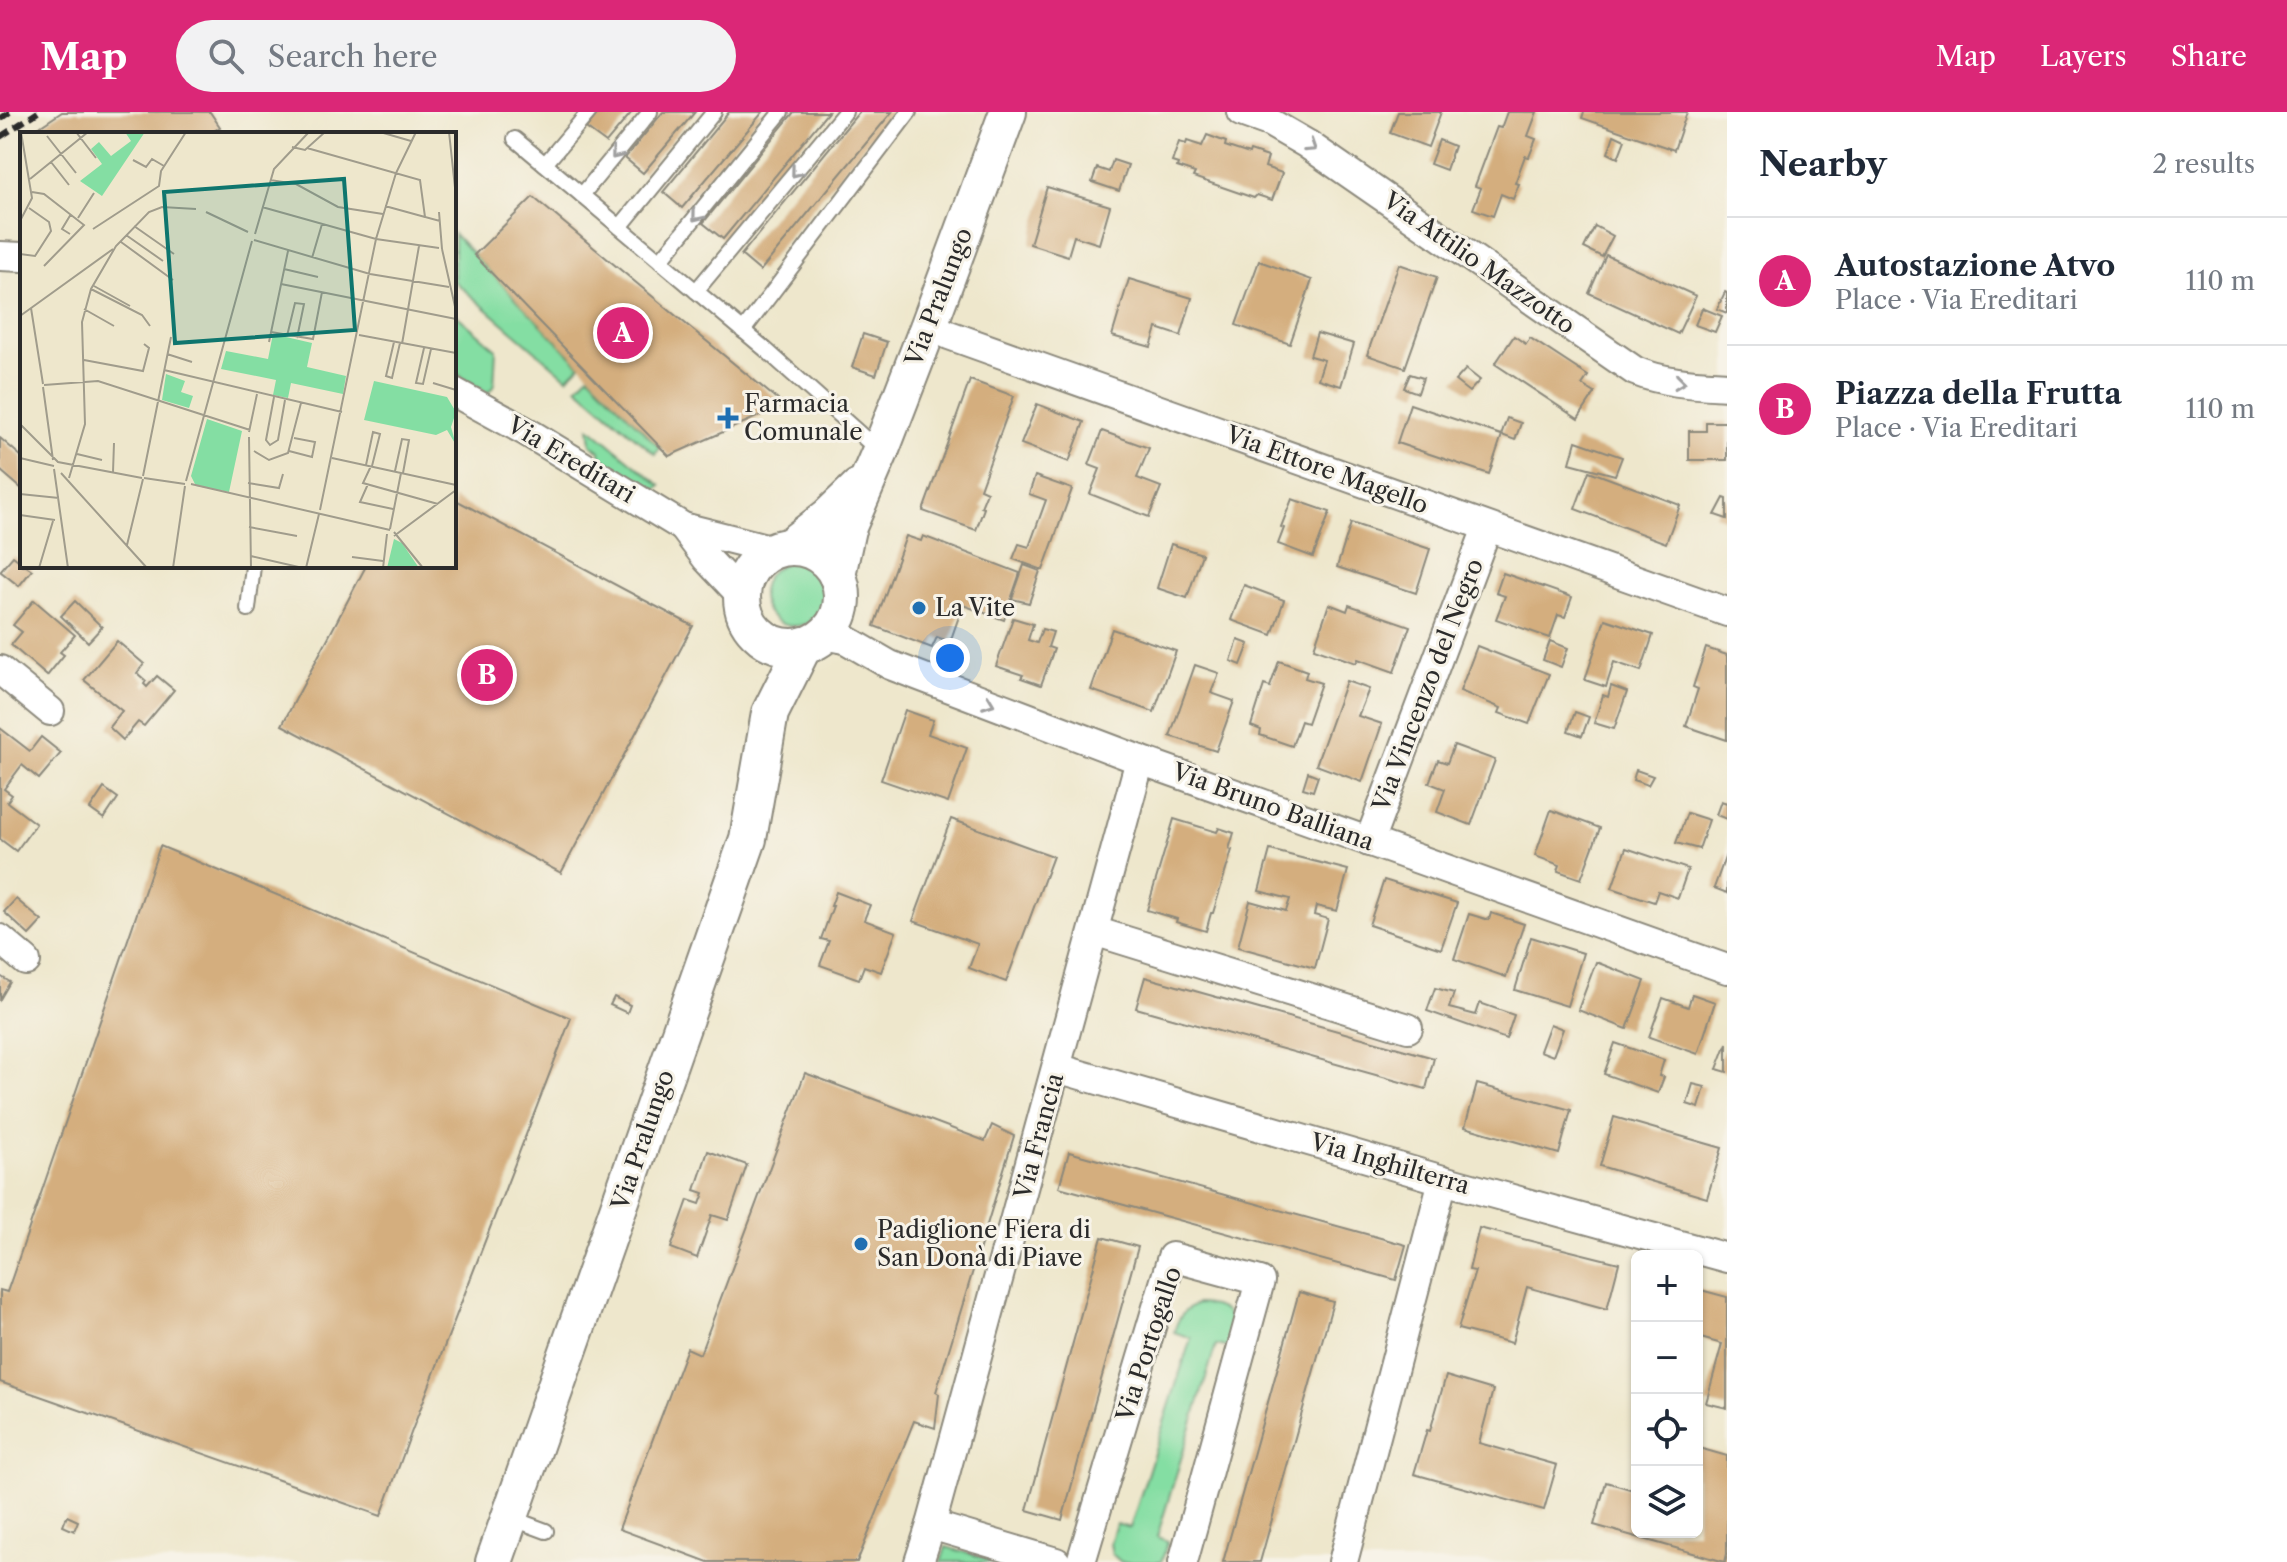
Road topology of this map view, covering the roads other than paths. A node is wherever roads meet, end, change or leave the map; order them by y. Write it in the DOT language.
graph roads {
  1 [pos="589,112"];
  2 [pos="650,112"];
  3 [pos="714,112"];
  4 [pos="781,112"];
  5 [pos="845,112"];
  6 [pos="909,112"];
  7 [pos="1008,112"];
  8 [pos="1241,112"];
  9 [pos="515,139"];
  10 [pos="545,164"];
  11 [pos="582,195"];
  12 [pos="620,227"];
  13 [pos="0,256"];
  14 [pos="20,257"];
  15 [pos="660,261"];
  16 [pos="696,291"];
  17 [pos="929,325"];
  18 [pos="743,331"];
  19 [pos="1727,386"];
  20 [pos="456,392"];
  21 [pos="873,467"];
  22 [pos="683,527"];
  23 [pos="1487,528"];
  24 [pos="781,549"];
  25 [pos="253,568"];
  26 [pos="837,575"];
  27 [pos="741,595"];
  28 [pos="248,609"];
  29 [pos="1727,612"];
  30 [pos="758,633"];
  31 [pos="814,640"];
  32 [pos="0,670"];
  33 [pos="50,711"];
  34 [pos="770,713"];
  35 [pos="1140,760"];
  36 [pos="1369,842"];
  37 [pos="1094,931"];
  38 [pos="0,939"];
  39 [pos="26,961"];
  40 [pos="1727,969"];
  41 [pos="1408,1028"];
  42 [pos="1057,1068"];
  43 [pos="1443,1180"];
  44 [pos="1726,1253"];
  45 [pos="511,1518"];
  46 [pos="931,1525"];
  47 [pos="546,1531"];
  48 [pos="494,1562"];
  49 [pos="919,1562"];
  50 [pos="1056,1562"];
  51 [pos="1081,1562"];
  52 [pos="1183,1562"];
  53 [pos="1343,1562"];
  1 -- 10 [label="lane"];
  2 -- 11 [label="lane, one-way"];
  3 -- 12 [label="lane"];
  4 -- 15 [label="lane, one-way"];
  5 -- 16 [label="lane, one-way"];
  6 -- 18 [label="lane"];
  7 -- 17 [label="street, Via Pralungo"];
  8 -- 19 [label="street, Via Attilio Mazzotto, one-way"];
  9 -- 10 [label="lane"];
  10 -- 11 [label="lane"];
  11 -- 12 [label="lane"];
  12 -- 15 [label="lane"];
  13 -- 14 [label="street"];
  15 -- 16 [label="lane"];
  16 -- 18 [label="lane"];
  17 -- 21 [label="street, Via Pralungo"];
  17 -- 23 [label="street, Via Ettore Magello"];
  18 -- 21 [label="lane"];
  20 -- 22 [label="street, Via Ereditari"];
  21 -- 24 [label="street, Via Pralungo"];
  21 -- 26 [label="street, Via Pralungo"];
  22 -- 24 [label="street, Via Ereditari"];
  22 -- 27 [label="street, Via Ereditari"];
  23 -- 29 [label="street, Via Ettore Magello"];
  23 -- 36 [label="street, Via Vincenzo del Negro"];
  24 -- 26 [label="street"];
  24 -- 27 [label="street, Via Pralungo"];
  25 -- 28 [label="lane"];
  26 -- 31 [label="street, Via Pralungo"];
  27 -- 30 [label="street, Via Pralungo"];
  30 -- 31 [label="street"];
  30 -- 34 [label="street, Via Pralungo"];
  31 -- 34 [label="street, Via Pralungo"];
  31 -- 35 [label="street, Via Bruno Balliana, one-way"];
  32 -- 33 [label="street"];
  34 -- 45 [label="street, Via Pralungo"];
  35 -- 36 [label="street, Via Bruno Balliana"];
  35 -- 37 [label="street, Via Francia"];
  36 -- 40 [label="street, Via Bruno Balliana"];
  37 -- 41 [label="street"];
  37 -- 42 [label="street, Via Francia"];
  38 -- 39 [label="street"];
  42 -- 43 [label="street, Via Inghilterra"];
  42 -- 46 [label="street, Via Francia"];
  43 -- 44 [label="street, Via Inghilterra"];
  43 -- 53 [label="street"];
  45 -- 47 [label="lane"];
  45 -- 48 [label="street, Via Pralungo"];
  46 -- 49 [label="street, Via Francia"];
  46 -- 50 [label="street"];
  51 -- 52 [label="street, Via Portogallo"];
}
